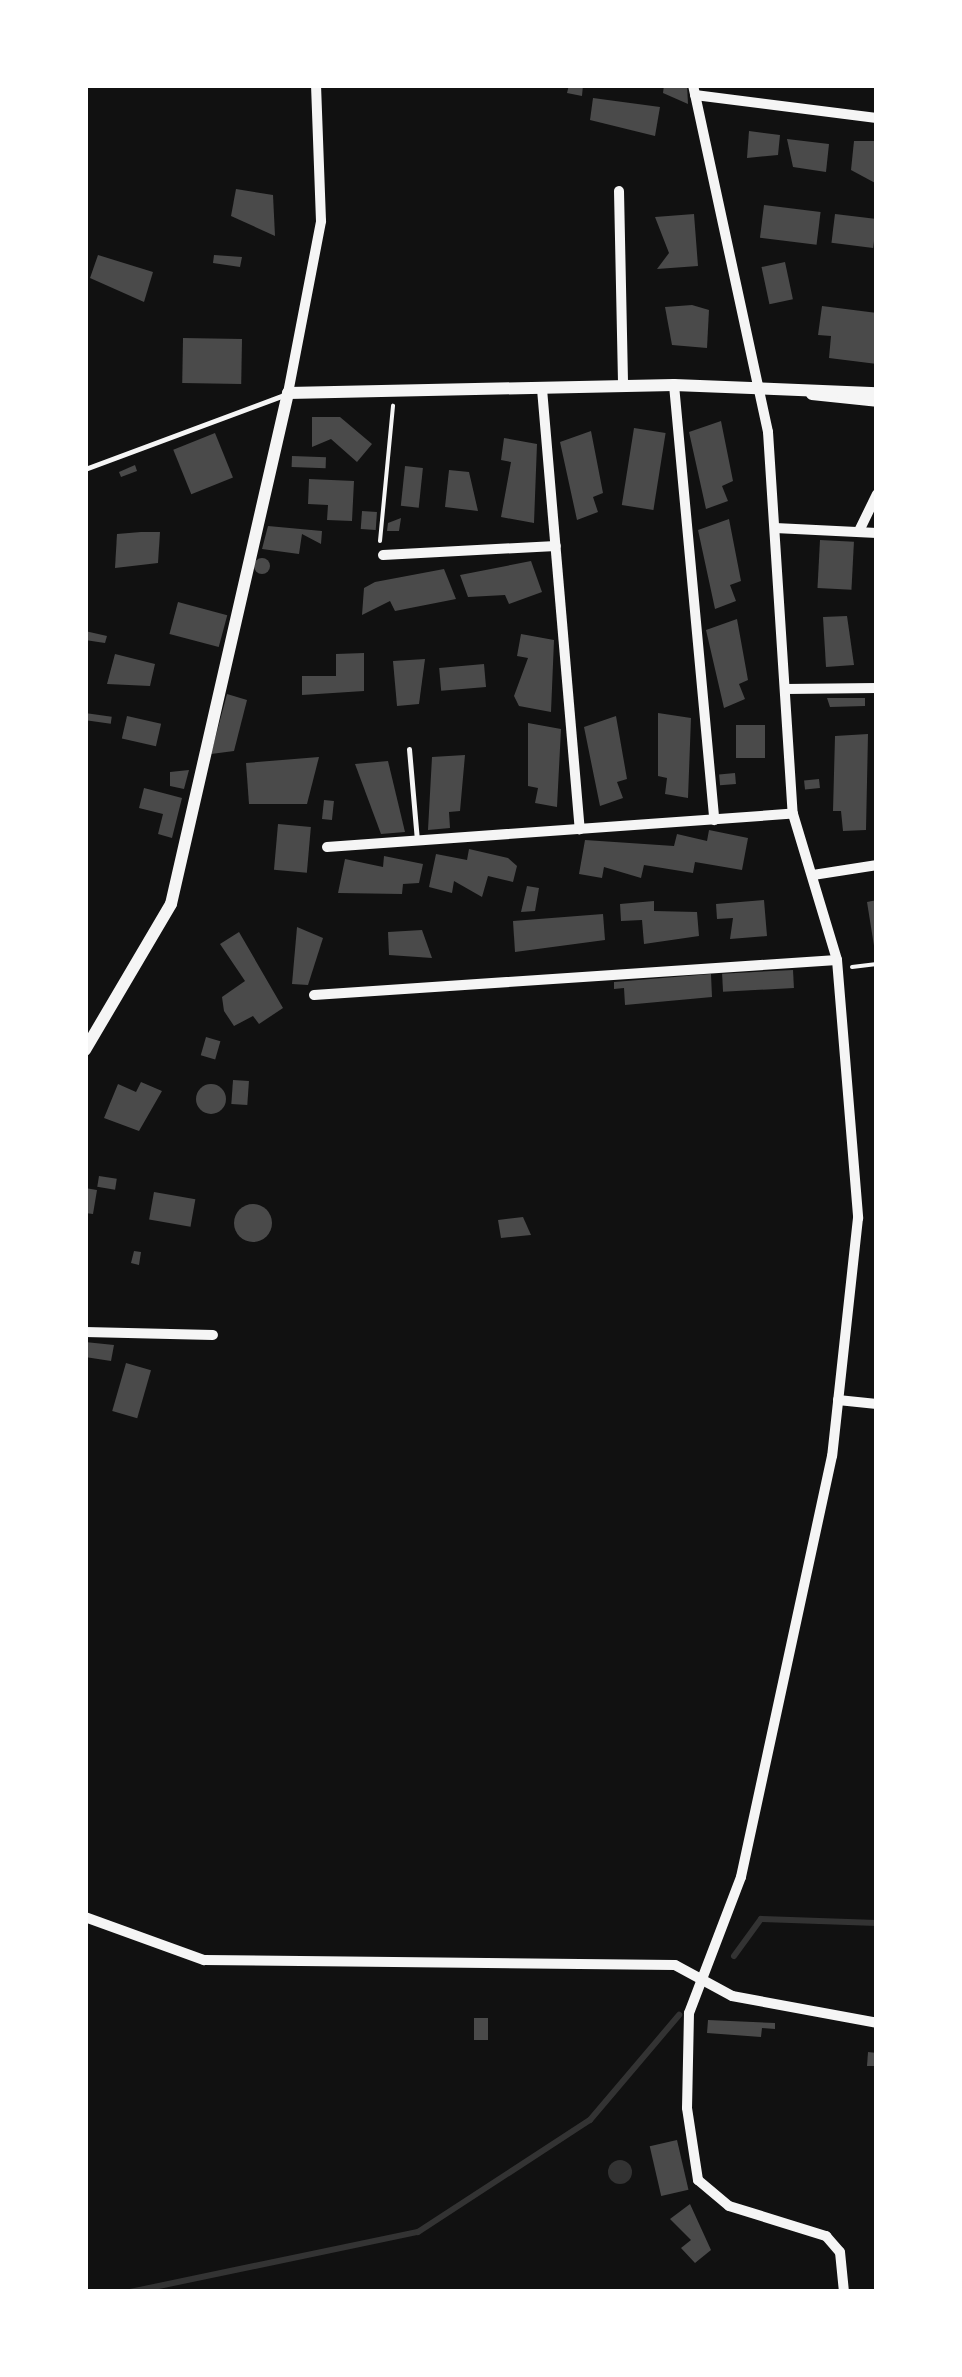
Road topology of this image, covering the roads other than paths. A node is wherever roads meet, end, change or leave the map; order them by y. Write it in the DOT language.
graph roads {
  1 [pos="316,85"];
  2 [pos="694,90"];
  3 [pos="877,118"];
  4 [pos="619,191"];
  5 [pos="674,386"];
  6 [pos="622,387"];
  7 [pos="542,389"];
  8 [pos="760,391"];
  9 [pos="288,393"];
  10 [pos="810,394"];
  11 [pos="877,394"];
  12 [pos="877,401"];
  13 [pos="85,469"];
  14 [pos="877,494"];
  15 [pos="775,528"];
  16 [pos="859,532"];
  17 [pos="877,533"];
  18 [pos="556,546"];
  19 [pos="383,555"];
  20 [pos="877,688"];
  21 [pos="786,689"];
  22 [pos="410,750"];
  23 [pos="794,814"];
  24 [pos="714,820"];
  25 [pos="580,829"];
  26 [pos="417,841"];
  27 [pos="327,848"];
  28 [pos="877,865"];
  29 [pos="813,875"];
  30 [pos="837,964"];
  31 [pos="314,995"];
  32 [pos="85,1050"];
  33 [pos="85,1332"];
  34 [pos="213,1336"];
  35 [pos="838,1400"];
  36 [pos="877,1404"];
  37 [pos="85,1917"];
  38 [pos="704,1975"];
  39 [pos="877,2023"];
  40 [pos="844,2292"];
  1 -- 9 [label="street"];
  2 -- 3 [label="street"];
  2 -- 8 [label="street"];
  4 -- 6 [label="street"];
  5 -- 6 [label="street"];
  5 -- 8 [label="street"];
  5 -- 24 [label="street"];
  6 -- 7 [label="street"];
  7 -- 9 [label="street"];
  7 -- 18 [label="street"];
  8 -- 10 [label="street"];
  8 -- 15 [label="street"];
  9 -- 13 [label="lane"];
  9 -- 32 [label="street"];
  10 -- 11 [label="street"];
  10 -- 12 [label="street"];
  14 -- 16 [label="street"];
  15 -- 16 [label="street"];
  15 -- 21 [label="street"];
  16 -- 17 [label="street"];
  18 -- 19 [label="street"];
  18 -- 25 [label="street"];
  20 -- 21 [label="street"];
  21 -- 23 [label="street"];
  22 -- 26 [label="lane"];
  23 -- 24 [label="street"];
  23 -- 29 [label="street"];
  24 -- 25 [label="street"];
  25 -- 26 [label="street"];
  26 -- 27 [label="street"];
  28 -- 29 [label="street"];
  29 -- 30 [label="street"];
  30 -- 31 [label="street"];
  30 -- 35 [label="street"];
  33 -- 34 [label="street"];
  35 -- 36 [label="street"];
  35 -- 38 [label="street"];
  37 -- 38 [label="street"];
  38 -- 39 [label="street"];
  38 -- 40 [label="street"];
}
